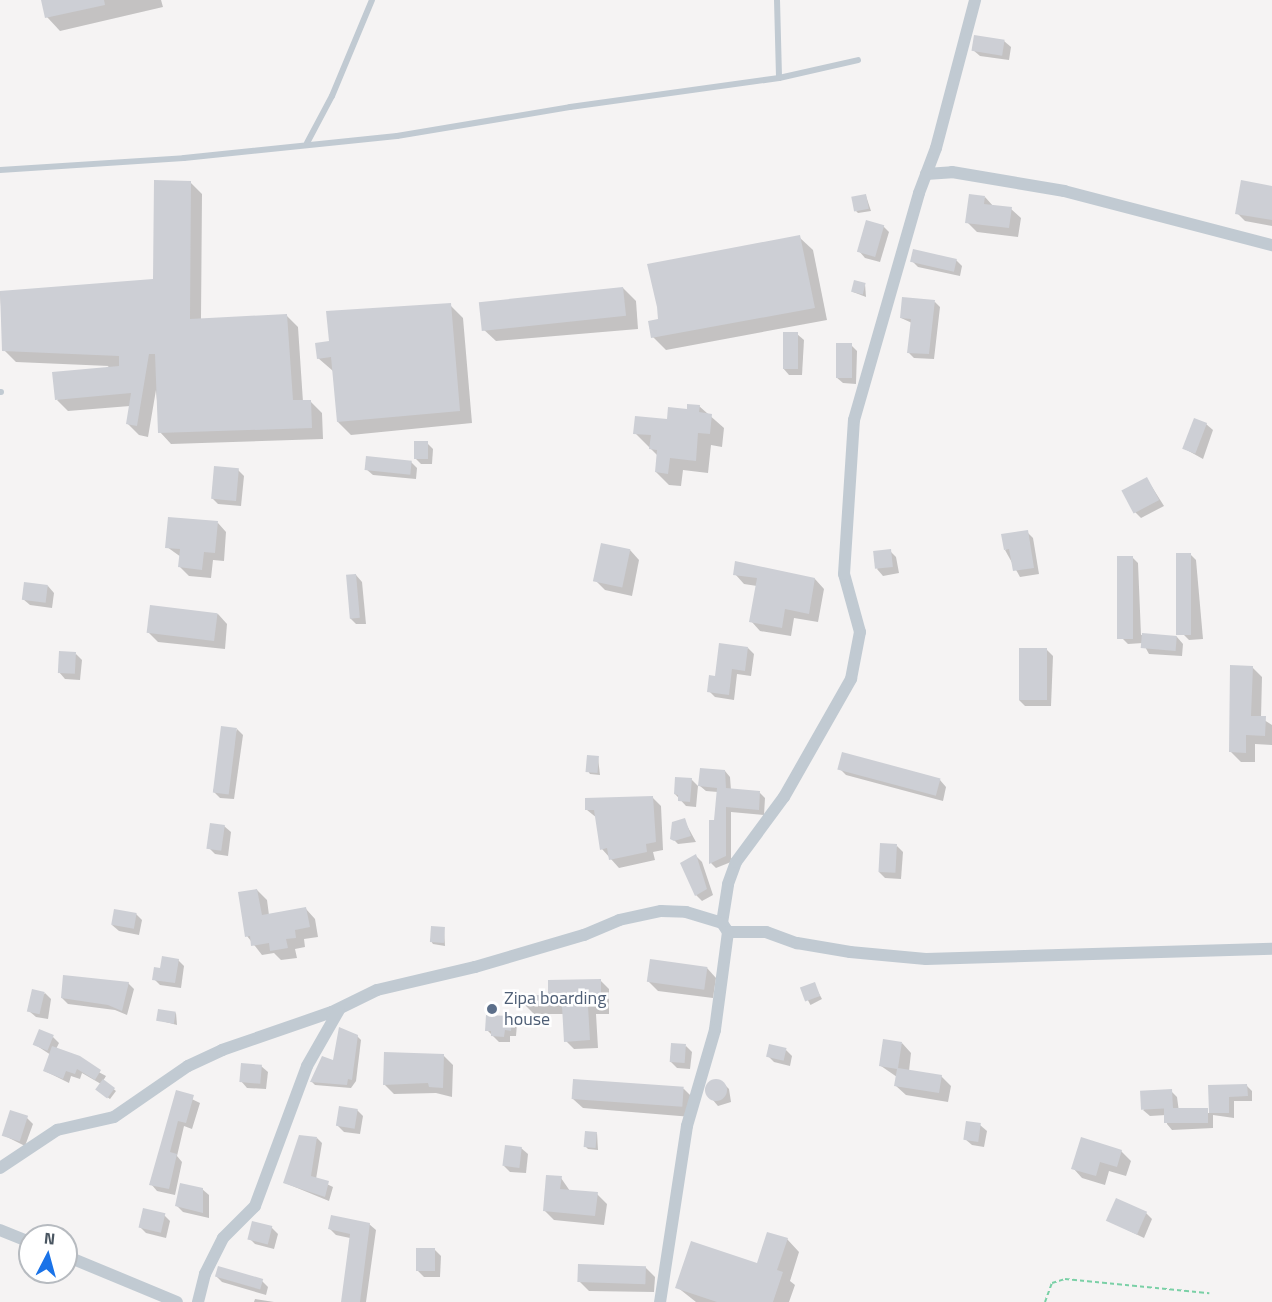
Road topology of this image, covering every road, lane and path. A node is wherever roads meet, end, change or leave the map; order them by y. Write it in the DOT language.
graph roads {
  1 [pos="372,0"];
  2 [pos="777,0"];
  3 [pos="975,0"];
  4 [pos="858,60"];
  5 [pos="779,78"];
  6 [pos="307,143"];
  7 [pos="0,170"];
  8 [pos="926,174"];
  9 [pos="1272,245"];
  10 [pos="725,928"];
  11 [pos="1272,949"];
  12 [pos="339,1009"];
  13 [pos="0,1168"];
  14 [pos="0,1230"];
  15 [pos="18,1237"];
  16 [pos="78,1261"];
  17 [pos="1209,1293"];
  18 [pos="177,1302"];
  19 [pos="198,1302"];
  20 [pos="660,1302"];
  21 [pos="1045,1302"];
  1 -- 6 [label="lane"];
  2 -- 5 [label="lane"];
  3 -- 8 [label="street"];
  4 -- 5 [label="lane"];
  5 -- 6 [label="lane"];
  6 -- 7 [label="lane"];
  8 -- 9 [label="street"];
  8 -- 10 [label="street"];
  10 -- 11 [label="street"];
  10 -- 12 [label="street"];
  10 -- 20 [label="street"];
  12 -- 13 [label="street"];
  12 -- 19 [label="street"];
  14 -- 15 [label="street"];
  16 -- 18 [label="street"];
  17 -- 21 [label="path"];
}
